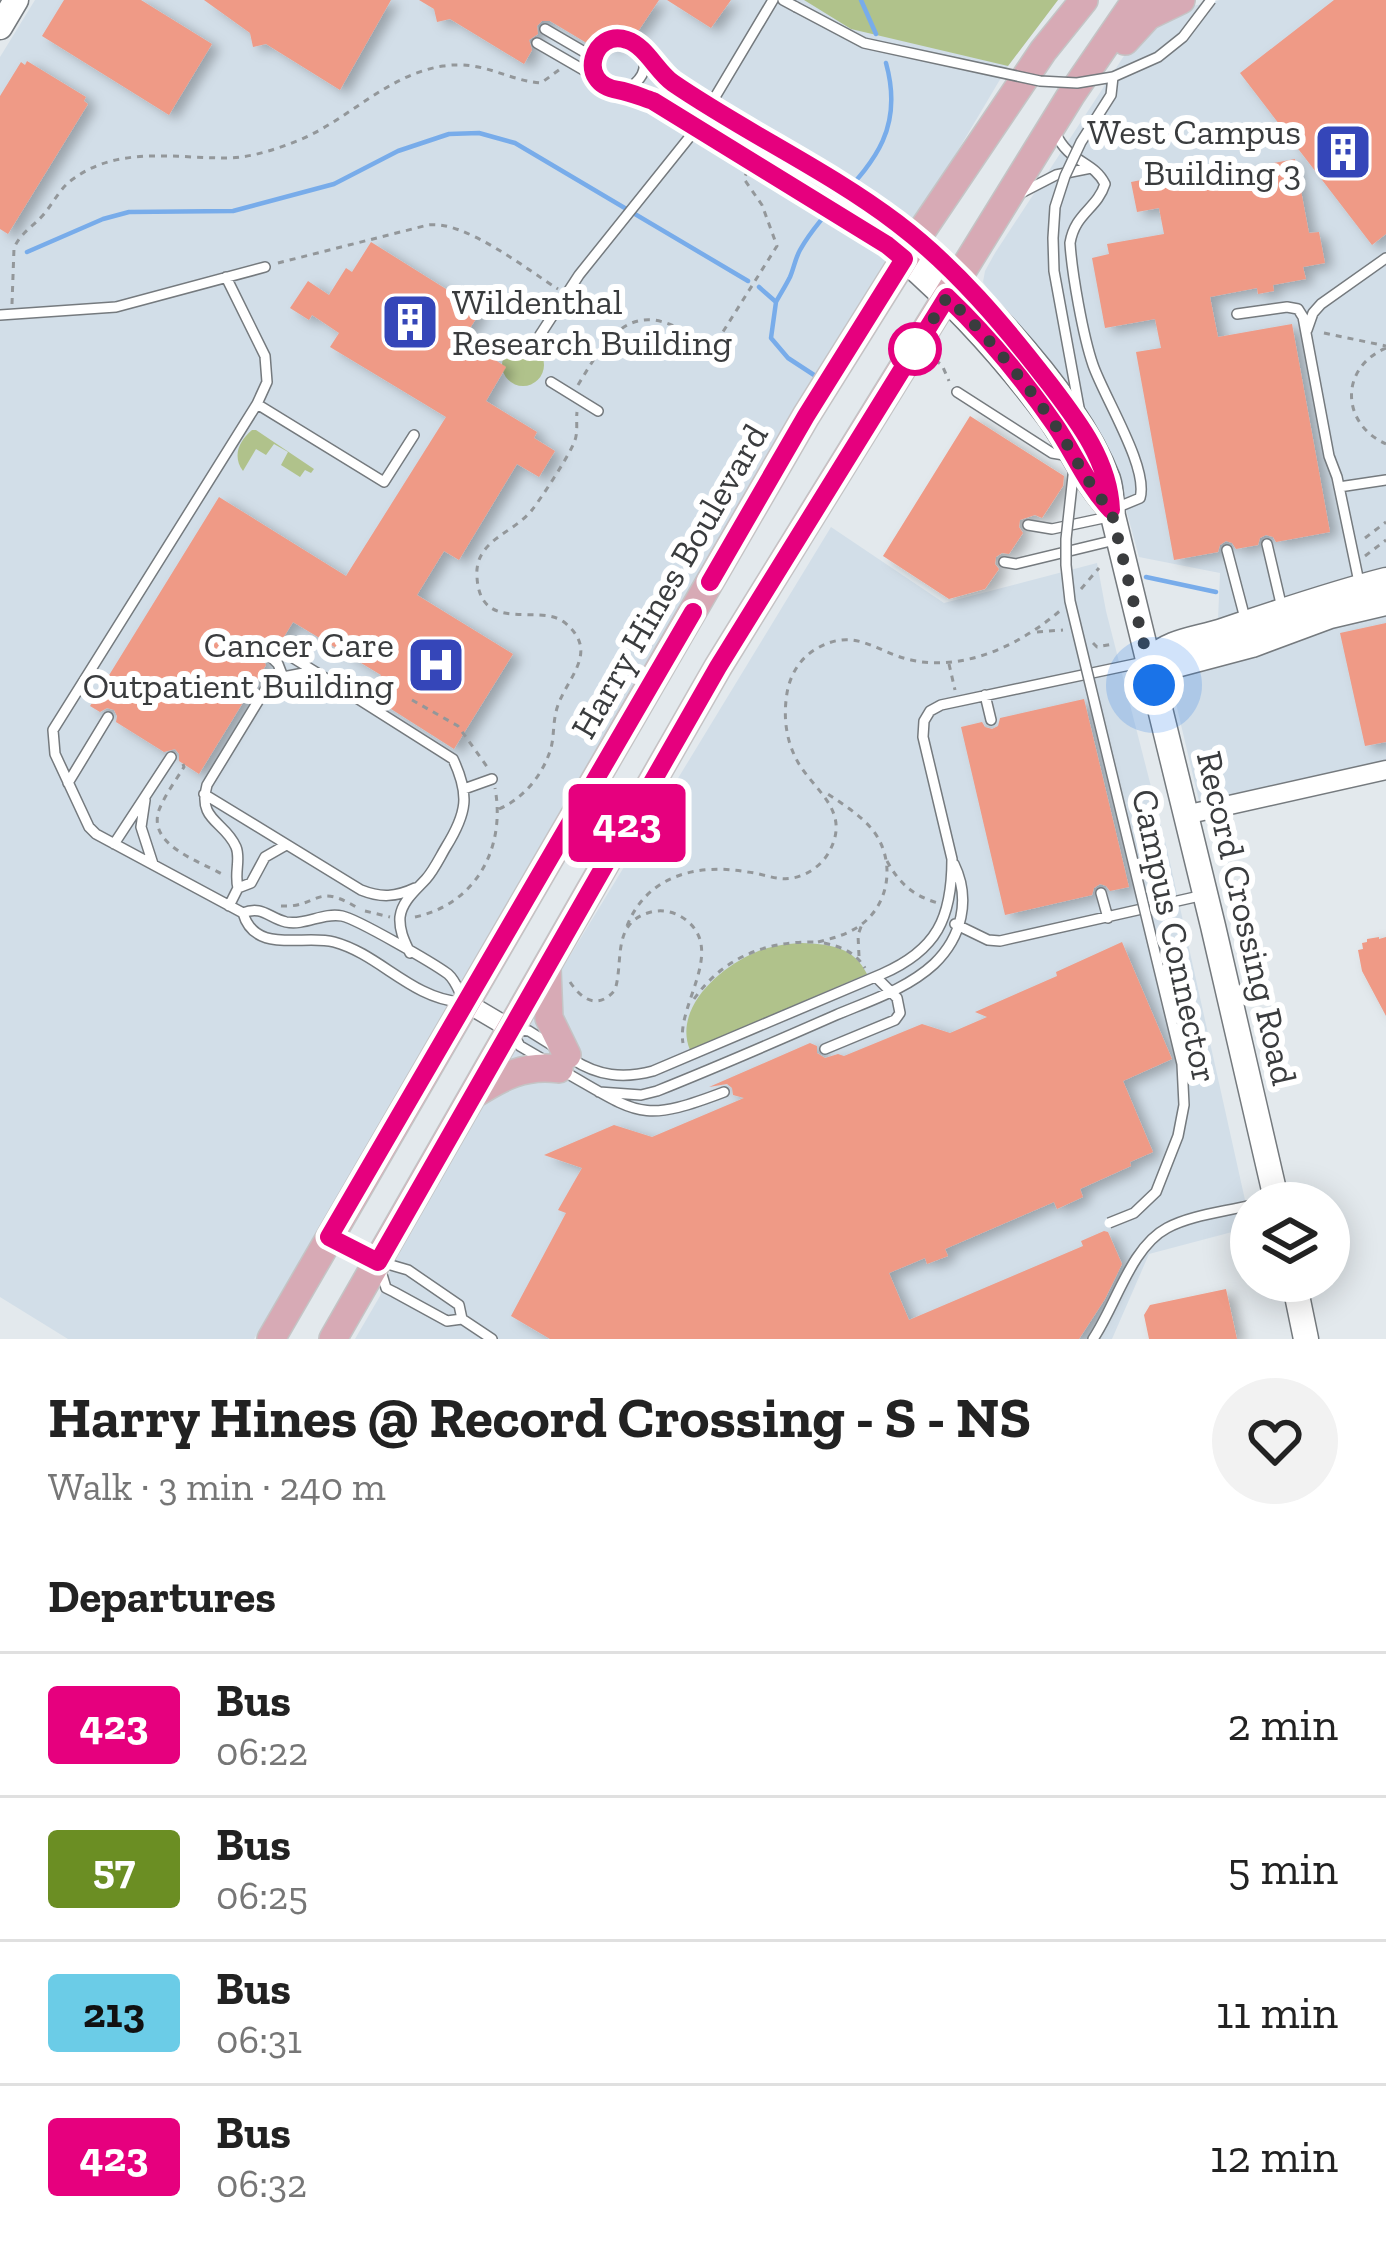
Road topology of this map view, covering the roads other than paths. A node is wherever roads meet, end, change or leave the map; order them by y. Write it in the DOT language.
graph roads {
  1 [pos="16,0"];
  2 [pos="773,0"];
  3 [pos="783,0"];
  4 [pos="1074,0"];
  5 [pos="1084,0"];
  6 [pos="1136,0"];
  7 [pos="1180,0"];
  8 [pos="1211,0"];
  9 [pos="0,27"];
  10 [pos="545,29"];
  11 [pos="537,43"];
  12 [pos="1043,50"];
  13 [pos="596,77"];
  14 [pos="1113,77"];
  15 [pos="624,91"];
  16 [pos="1071,95"];
  17 [pos="710,106"];
  18 [pos="1053,125"];
  19 [pos="696,129"];
  20 [pos="1091,168"];
  21 [pos="1001,209"];
  22 [pos="910,249"];
  23 [pos="1386,257"];
  24 [pos="265,267"];
  25 [pos="226,277"];
  26 [pos="953,288"];
  27 [pos="1237,314"];
  28 [pos="6,315"];
  29 [pos="1306,330"];
  30 [pos="540,335"];
  31 [pos="551,382"];
  32 [pos="953,391"];
  33 [pos="257,404"];
  34 [pos="598,411"];
  35 [pos="414,434"];
  36 [pos="1072,451"];
  37 [pos="1386,480"];
  38 [pos="1340,487"];
  39 [pos="188,514"];
  40 [pos="1114,522"];
  41 [pos="203,523"];
  42 [pos="1028,525"];
  43 [pos="1267,544"];
  44 [pos="1228,550"];
  45 [pos="1004,562"];
  46 [pos="1386,580"];
  47 [pos="1370,599"];
  48 [pos="1285,621"];
  49 [pos="1249,634"];
  50 [pos="675,643"];
  51 [pos="1148,661"];
  52 [pos="718,667"];
  53 [pos="314,671"];
  54 [pos="283,677"];
  55 [pos="985,695"];
  56 [pos="108,717"];
  57 [pos="991,720"];
  58 [pos="171,757"];
  59 [pos="1386,770"];
  60 [pos="492,779"];
  61 [pos="68,783"];
  62 [pos="464,789"];
  63 [pos="204,794"];
  64 [pos="145,800"];
  65 [pos="1185,815"];
  66 [pos="114,844"];
  67 [pos="286,845"];
  68 [pos="952,859"];
  69 [pos="154,865"];
  70 [pos="417,887"];
  71 [pos="238,888"];
  72 [pos="1102,892"];
  73 [pos="1204,895"];
  74 [pos="229,906"];
  75 [pos="243,914"];
  76 [pos="1108,918"];
  77 [pos="944,921"];
  78 [pos="960,926"];
  79 [pos="410,953"];
  80 [pos="554,967"];
  81 [pos="873,975"];
  82 [pos="892,991"];
  83 [pos="465,1002"];
  84 [pos="509,1028"];
  85 [pos="824,1049"];
  86 [pos="563,1062"];
  87 [pos="599,1092"];
  88 [pos="724,1092"];
  89 [pos="470,1097"];
  90 [pos="1262,1182"];
  91 [pos="1230,1211"];
  92 [pos="1109,1223"];
  93 [pos="329,1237"];
  94 [pos="378,1262"];
  95 [pos="1298,1302"];
  96 [pos="462,1319"];
  97 [pos="272,1339"];
  98 [pos="333,1339"];
  99 [pos="492,1339"];
  100 [pos="1094,1339"];
  101 [pos="1306,1339"];
  1 -- 9 [label="street"];
  2 -- 17 [label="lane"];
  3 -- 14 [label="lane, bridge"];
  4 -- 12 [label="main road"];
  5 -- 12 [label="main road, Harry Hines Boulevard"];
  6 -- 16 [label="main road"];
  7 -- 16 [label="main road"];
  8 -- 14 [label="lane, bridge"];
  10 -- 13 [label="lane"];
  11 -- 13 [label="lane, Record Crossing Road"];
  12 -- 22 [label="main road, Harry Hines Boulevard"];
  13 -- 15 [label="lane, Record Crossing Road"];
  14 -- 92 [label="lane, Campus Connector, bridge"];
  15 -- 17 [label="lane, Record Crossing Road"];
  15 -- 19 [label="lane, Record Crossing Road"];
  16 -- 18 [label="main road"];
  17 -- 19 [label="lane"];
  17 -- 22 [label="lane, Record Crossing Road"];
  18 -- 20 [label="lane"];
  18 -- 21 [label="main road"];
  19 -- 22 [label="lane, Record Crossing Road"];
  19 -- 30 [label="lane"];
  20 -- 21 [label="lane"];
  20 -- 40 [label="lane"];
  21 -- 26 [label="main road"];
  22 -- 26 [label="street, Record Crossing Road"];
  22 -- 50 [label="main road, Harry Hines Boulevard"];
  23 -- 29 [label="lane"];
  24 -- 25 [label="lane"];
  25 -- 28 [label="lane"];
  25 -- 33 [label="lane"];
  26 -- 36 [label="street, Record Crossing Road"];
  26 -- 40 [label="street, Record Crossing Road"];
  26 -- 52 [label="main road"];
  27 -- 29 [label="lane"];
  29 -- 38 [label="lane"];
  31 -- 34 [label="lane"];
  32 -- 36 [label="lane"];
  33 -- 35 [label="lane"];
  33 -- 39 [label="lane"];
  36 -- 40 [label="street, Record Crossing Road"];
  37 -- 38 [label="lane"];
  38 -- 47 [label="lane"];
  39 -- 41 [label="lane"];
  39 -- 61 [label="lane"];
  40 -- 42 [label="lane"];
  40 -- 45 [label="lane"];
  40 -- 51 [label="street, Record Crossing Road"];
  43 -- 48 [label="lane"];
  44 -- 49 [label="lane"];
  46 -- 47 [label="street"];
  47 -- 48 [label="street"];
  48 -- 49 [label="street"];
  49 -- 51 [label="street"];
  50 -- 52 [label="main road"];
  50 -- 83 [label="main road, Harry Hines Boulevard"];
  51 -- 55 [label="lane"];
  51 -- 65 [label="street, Record Crossing Road"];
  52 -- 80 [label="main road"];
  53 -- 54 [label="lane"];
  53 -- 54 [label="lane"];
  53 -- 62 [label="lane"];
  54 -- 63 [label="lane"];
  55 -- 57 [label="lane"];
  55 -- 68 [label="lane"];
  56 -- 61 [label="lane"];
  58 -- 64 [label="lane"];
  59 -- 65 [label="street"];
  60 -- 62 [label="lane"];
  61 -- 66 [label="lane"];
  62 -- 70 [label="lane"];
  63 -- 67 [label="lane"];
  63 -- 71 [label="lane"];
  64 -- 66 [label="lane"];
  64 -- 69 [label="lane"];
  65 -- 73 [label="street, Record Crossing Road"];
  66 -- 69 [label="lane"];
  67 -- 70 [label="lane"];
  67 -- 71 [label="lane"];
  68 -- 77 [label="lane"];
  68 -- 78 [label="lane"];
  69 -- 74 [label="lane"];
  70 -- 79 [label="lane"];
  71 -- 74 [label="lane"];
  72 -- 76 [label="lane"];
  73 -- 76 [label="lane"];
  73 -- 90 [label="street, Record Crossing Road"];
  74 -- 75 [label="lane"];
  75 -- 79 [label="lane"];
  75 -- 83 [label="lane"];
  76 -- 78 [label="lane"];
  77 -- 78 [label="lane"];
  77 -- 81 [label="lane"];
  78 -- 82 [label="lane"];
  79 -- 83 [label="lane"];
  80 -- 84 [label="main road"];
  80 -- 86 [label="main road"];
  81 -- 82 [label="lane"];
  81 -- 86 [label="lane"];
  82 -- 85 [label="lane"];
  82 -- 87 [label="lane"];
  83 -- 84 [label="street"];
  83 -- 93 [label="main road, Harry Hines Boulevard"];
  84 -- 86 [label="lane"];
  84 -- 89 [label="main road"];
  86 -- 87 [label="lane"];
  86 -- 89 [label="main road"];
  87 -- 88 [label="lane"];
  89 -- 94 [label="main road"];
  91 -- 100 [label="lane"];
  93 -- 94 [label="main road"];
  93 -- 97 [label="main road, Harry Hines Boulevard"];
  94 -- 96 [label="lane"];
  94 -- 96 [label="lane"];
  94 -- 98 [label="main road"];
  95 -- 101 [label="street"];
  96 -- 99 [label="lane"];
}
